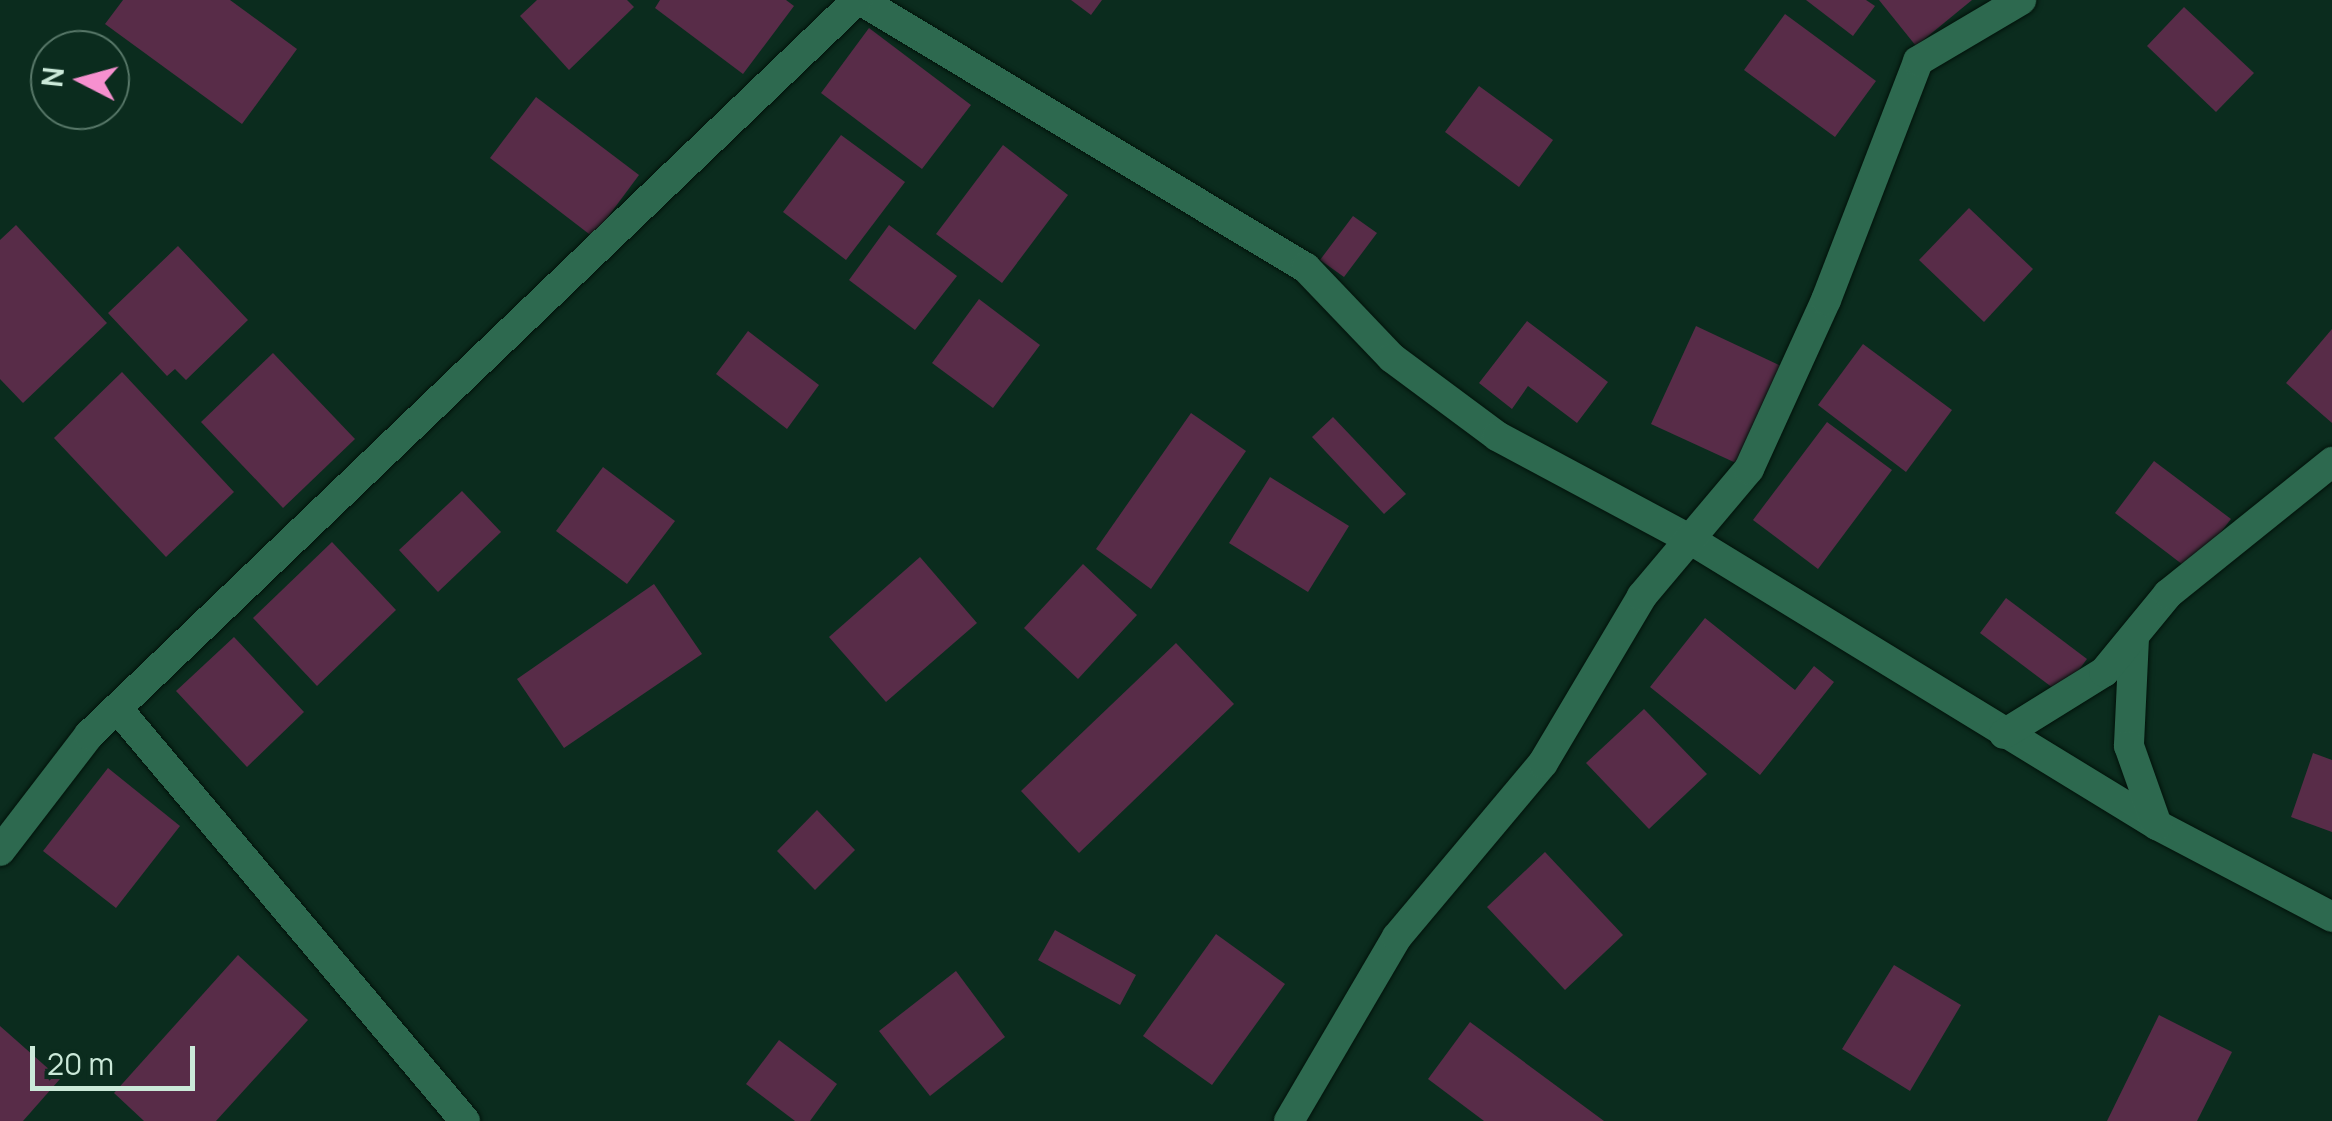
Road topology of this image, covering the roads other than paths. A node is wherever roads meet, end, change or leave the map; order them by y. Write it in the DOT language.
graph roads {
  1 [pos="858,0"];
  2 [pos="2021,0"];
  3 [pos="2332,462"];
  4 [pos="1691,540"];
  5 [pos="2134,638"];
  6 [pos="118,708"];
  7 [pos="2004,734"];
  8 [pos="2156,825"];
  9 [pos="0,851"];
  10 [pos="2332,917"];
  11 [pos="465,1121"];
  12 [pos="1288,1121"];
  1 -- 4 [label="street"];
  1 -- 6 [label="street"];
  2 -- 4 [label="street"];
  3 -- 5 [label="street"];
  4 -- 7 [label="street"];
  4 -- 12 [label="street"];
  5 -- 7 [label="street"];
  5 -- 8 [label="street"];
  6 -- 9 [label="street"];
  6 -- 11 [label="street"];
  7 -- 8 [label="street"];
  8 -- 10 [label="street"];
}
